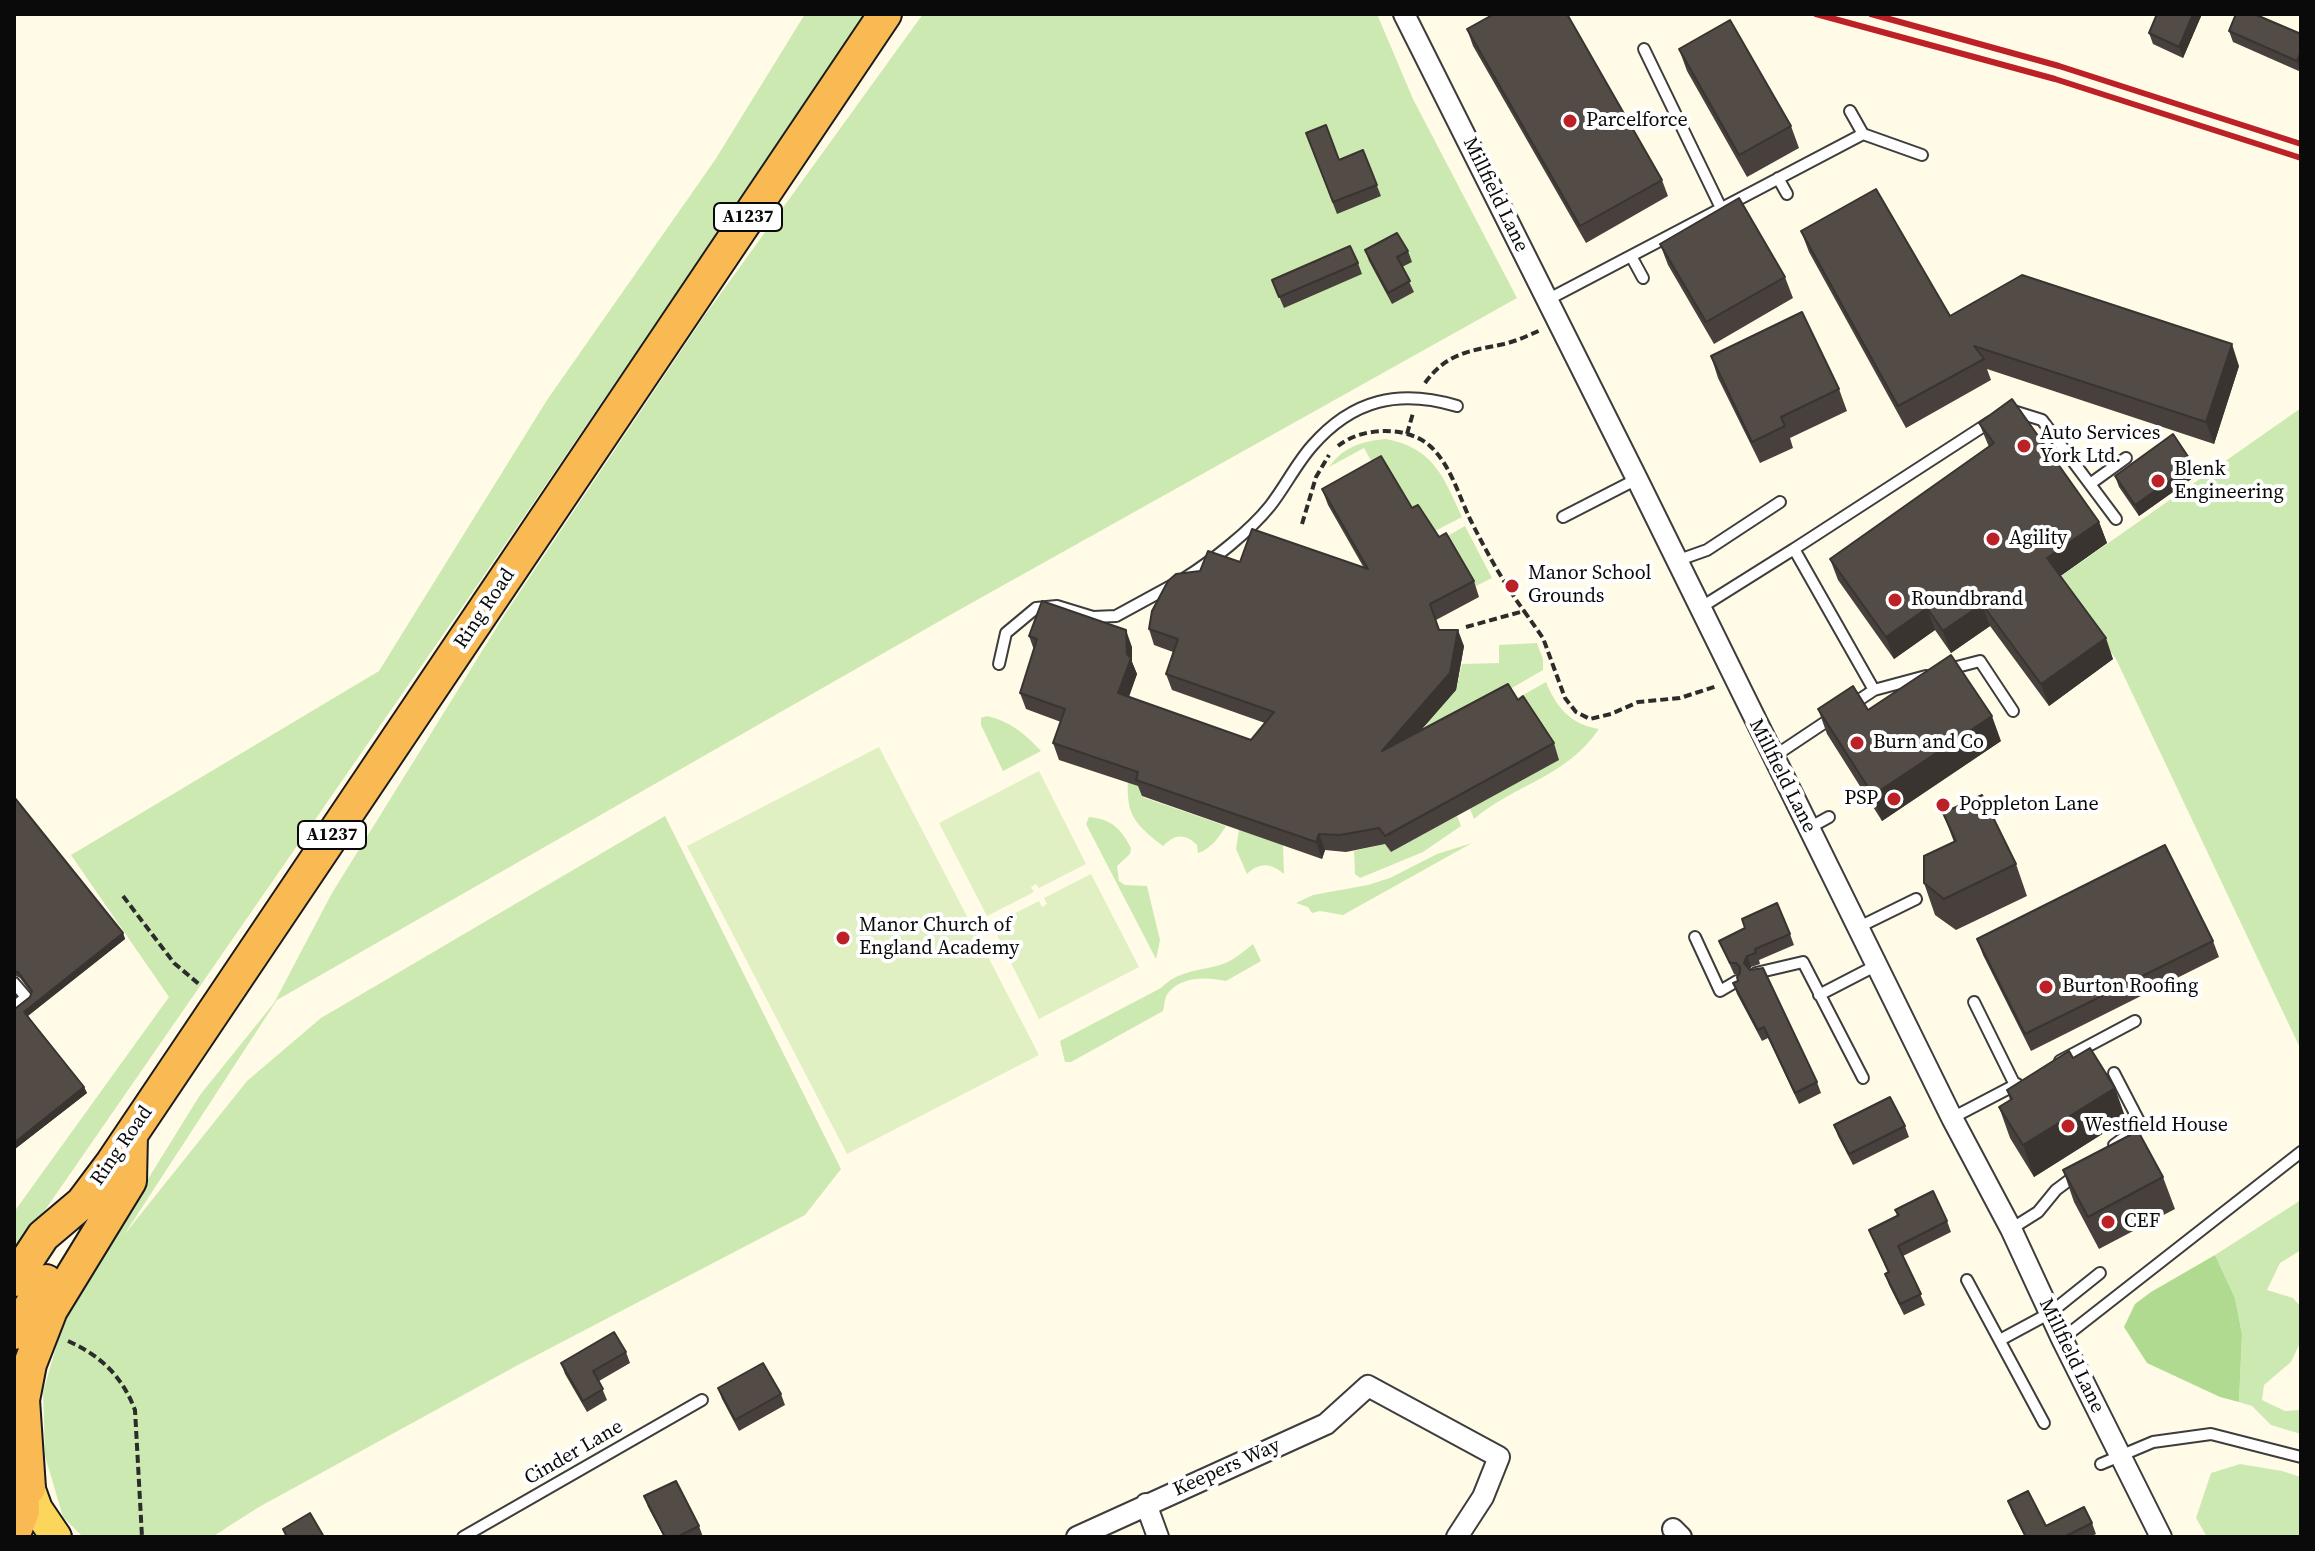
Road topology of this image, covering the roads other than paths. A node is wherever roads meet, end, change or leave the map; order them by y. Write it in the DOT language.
graph roads {
  1 [pos="885,14"];
  2 [pos="1404,14"];
  3 [pos="1644,49"];
  4 [pos="1850,111"];
  5 [pos="1863,134"];
  6 [pos="1922,155"];
  7 [pos="1778,178"];
  8 [pos="1787,194"];
  9 [pos="1721,208"];
  10 [pos="1631,256"];
  11 [pos="1643,278"];
  12 [pos="1547,300"];
  13 [pos="1457,406"];
  14 [pos="2126,458"];
  15 [pos="1637,479"];
  16 [pos="2090,484"];
  17 [pos="1780,502"];
  18 [pos="1563,517"];
  19 [pos="2116,519"];
  20 [pos="1794,549"];
  21 [pos="1676,561"];
  22 [pos="1700,608"];
  23 [pos="999,664"];
  24 [pos="1874,690"];
  25 [pos="2013,711"];
  26 [pos="1772,758"];
  27 [pos="1829,817"];
  28 [pos="1809,828"];
  29 [pos="1916,899"];
  30 [pos="1859,927"];
  31 [pos="1695,937"];
  32 [pos="1877,965"];
  33 [pos="1756,973"];
  34 [pos="1737,981"];
  35 [pos="14,983"];
  36 [pos="1819,995"];
  37 [pos="1974,1002"];
  38 [pos="14,1007"];
  39 [pos="2135,1021"];
  40 [pos="2055,1064"];
  41 [pos="2114,1073"];
  42 [pos="1863,1078"];
  43 [pos="2028,1078"];
  44 [pos="2015,1085"];
  45 [pos="1952,1118"];
  46 [pos="131,1135"];
  47 [pos="2301,1152"];
  48 [pos="2104,1153"];
  49 [pos="2080,1172"];
  50 [pos="82,1203"];
  51 [pos="2011,1229"];
  52 [pos="2100,1273"];
  53 [pos="14,1280"];
  54 [pos="1967,1280"];
  55 [pos="2050,1313"];
  56 [pos="14,1333"];
  57 [pos="2062,1339"];
  58 [pos="2000,1340"];
  59 [pos="702,1400"];
  60 [pos="2044,1423"];
  61 [pos="2301,1457"];
  62 [pos="2111,1460"];
  63 [pos="22,1469"];
  64 [pos="1146,1504"];
  65 [pos="14,1534"];
  66 [pos="56,1537"];
  67 [pos="463,1537"];
  68 [pos="1077,1537"];
  69 [pos="1158,1537"];
  70 [pos="1457,1537"];
  71 [pos="2161,1537"];
  1 -- 46 [label="highway, Ring Road / A1237"];
  2 -- 12 [label="street, Millfield Lane"];
  3 -- 9 [label="lane"];
  4 -- 5 [label="lane"];
  5 -- 6 [label="lane"];
  5 -- 7 [label="lane"];
  7 -- 8 [label="lane"];
  7 -- 9 [label="lane"];
  9 -- 10 [label="lane"];
  10 -- 11 [label="lane"];
  10 -- 12 [label="lane"];
  12 -- 15 [label="street, Millfield Lane"];
  13 -- 23 [label="lane"];
  14 -- 16 [label="lane"];
  15 -- 18 [label="lane"];
  15 -- 21 [label="street, Millfield Lane"];
  16 -- 19 [label="lane"];
  16 -- 20 [label="lane"];
  17 -- 21 [label="lane"];
  20 -- 22 [label="lane"];
  20 -- 24 [label="lane"];
  21 -- 22 [label="street, Millfield Lane"];
  22 -- 26 [label="street, Millfield Lane"];
  24 -- 25 [label="lane"];
  24 -- 26 [label="lane"];
  26 -- 28 [label="street, Millfield Lane"];
  27 -- 28 [label="lane"];
  28 -- 30 [label="street, Millfield Lane"];
  29 -- 30 [label="lane"];
  30 -- 32 [label="street, Millfield Lane"];
  31 -- 34 [label="lane"];
  32 -- 36 [label="lane"];
  32 -- 45 [label="street, Millfield Lane"];
  33 -- 36 [label="lane"];
  35 -- 38 [label="lane"];
  36 -- 42 [label="lane"];
  37 -- 44 [label="lane"];
  39 -- 40 [label="lane"];
  41 -- 48 [label="lane"];
  43 -- 44 [label="lane"];
  44 -- 45 [label="lane"];
  45 -- 51 [label="street, Millfield Lane"];
  46 -- 50 [label="highway, Ring Road / A1237"];
  46 -- 63 [label="highway"];
  47 -- 57 [label="lane"];
  49 -- 51 [label="lane"];
  50 -- 53 [label="highway, Ring Road / A1237"];
  50 -- 56 [label="highway, Ring Road / A1237"];
  51 -- 55 [label="street, Millfield Lane"];
  52 -- 55 [label="lane"];
  54 -- 58 [label="lane"];
  55 -- 57 [label="street, Millfield Lane"];
  55 -- 58 [label="lane"];
  57 -- 62 [label="street, Millfield Lane"];
  58 -- 60 [label="lane"];
  59 -- 67 [label="lane, Cinder Lane"];
  61 -- 62 [label="lane"];
  62 -- 71 [label="street, Millfield Lane"];
  63 -- 65 [label="highway"];
  63 -- 66 [label="main road"];
  64 -- 68 [label="street, Keepers Way"];
  64 -- 69 [label="street"];
  64 -- 70 [label="street, Keepers Way"];
}
